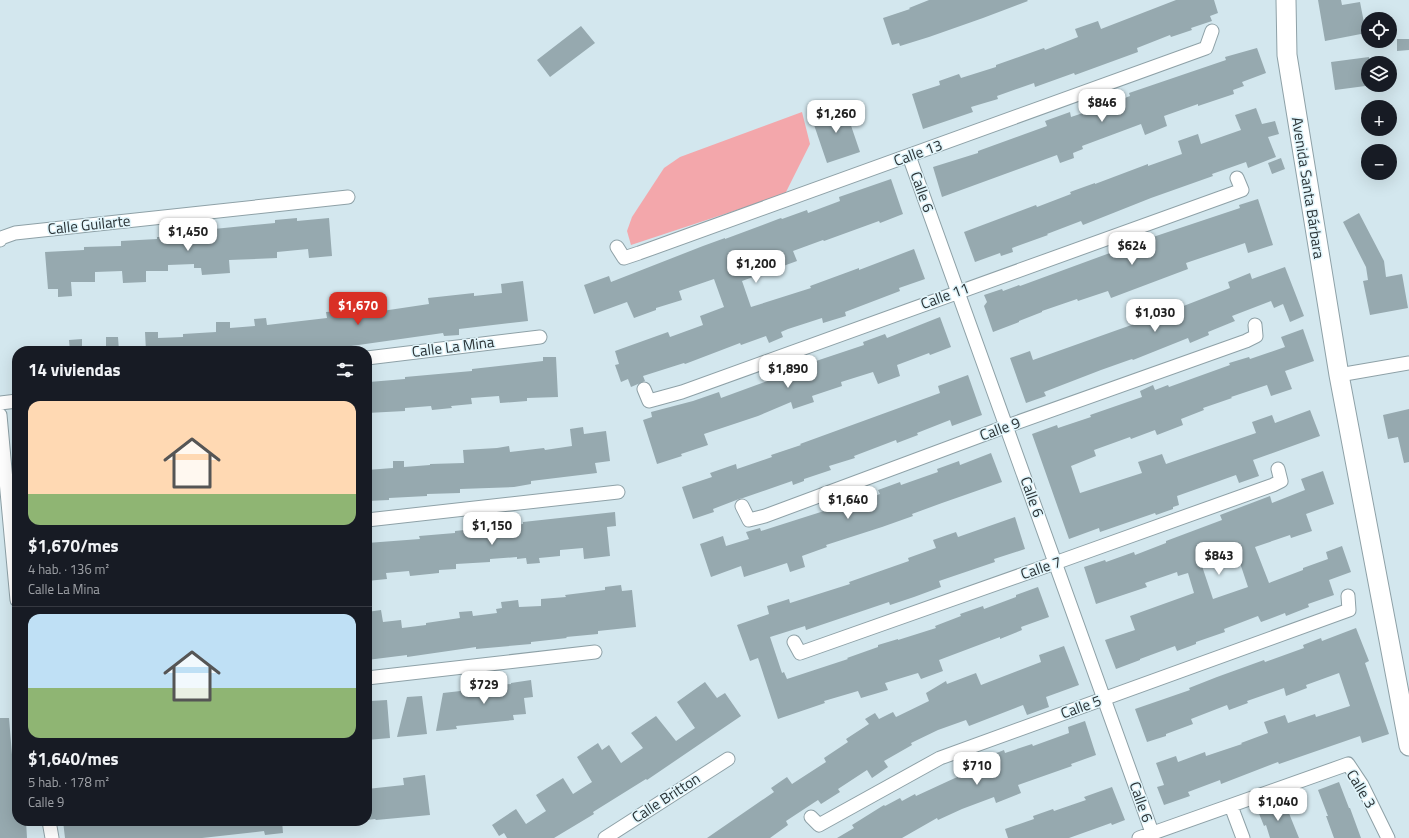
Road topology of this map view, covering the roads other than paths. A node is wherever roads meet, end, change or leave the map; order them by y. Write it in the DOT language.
graph roads {
  1 [pos="1286,0"];
  2 [pos="1212,31"];
  3 [pos="909,156"];
  4 [pos="1237,178"];
  5 [pos="348,196"];
  6 [pos="0,240"];
  7 [pos="617,247"];
  8 [pos="958,292"];
  9 [pos="1255,324"];
  10 [pos="540,337"];
  11 [pos="372,357"];
  12 [pos="1409,364"];
  13 [pos="1338,375"];
  14 [pos="644,389"];
  15 [pos="12,402"];
  16 [pos="0,403"];
  17 [pos="0,415"];
  18 [pos="1007,426"];
  19 [pos="1278,469"];
  20 [pos="618,492"];
  21 [pos="742,506"];
  22 [pos="372,519"];
  23 [pos="12,531"];
  24 [pos="1055,563"];
  25 [pos="1348,596"];
  26 [pos="794,642"];
  27 [pos="595,652"];
  28 [pos="372,677"];
  29 [pos="1104,698"];
  30 [pos="1409,746"];
  31 [pos="728,759"];
  32 [pos="1231,806"];
  33 [pos="811,817"];
  34 [pos="50,826"];
  35 [pos="1153,836"];
  36 [pos="52,838"];
  37 [pos="605,838"];
  38 [pos="1139,838"];
  39 [pos="1243,838"];
  40 [pos="1388,838"];
  1 -- 13 [label="street, Avenida Santa Bárbara"];
  2 -- 3 [label="street, Calle 13"];
  3 -- 7 [label="street, Calle 13"];
  3 -- 8 [label="street, Calle 6"];
  4 -- 8 [label="street, Calle 11"];
  5 -- 6 [label="street, Calle Guilarte"];
  8 -- 14 [label="street, Calle 11"];
  8 -- 18 [label="street, Calle 6"];
  9 -- 18 [label="street, Calle 9"];
  10 -- 11 [label="street, Calle La Mina"];
  12 -- 13 [label="street"];
  13 -- 30 [label="street, Avenida Santa Bárbara"];
  15 -- 16 [label="street"];
  17 -- 23 [label="street"];
  18 -- 21 [label="street, Calle 9"];
  18 -- 24 [label="street, Calle 6"];
  19 -- 24 [label="street, Calle 7"];
  20 -- 22 [label="street"];
  24 -- 26 [label="street, Calle 7"];
  24 -- 29 [label="street, Calle 6"];
  25 -- 29 [label="street, Calle 5"];
  27 -- 28 [label="street"];
  29 -- 33 [label="street, Calle 5"];
  29 -- 35 [label="street, Calle 6"];
  31 -- 37 [label="street, Calle Britton"];
  32 -- 35 [label="street, Calle 3"];
  32 -- 39 [label="street"];
  32 -- 40 [label="street, Calle 3"];
  34 -- 36 [label="street"];
  35 -- 38 [label="street, Calle 3"];
}
